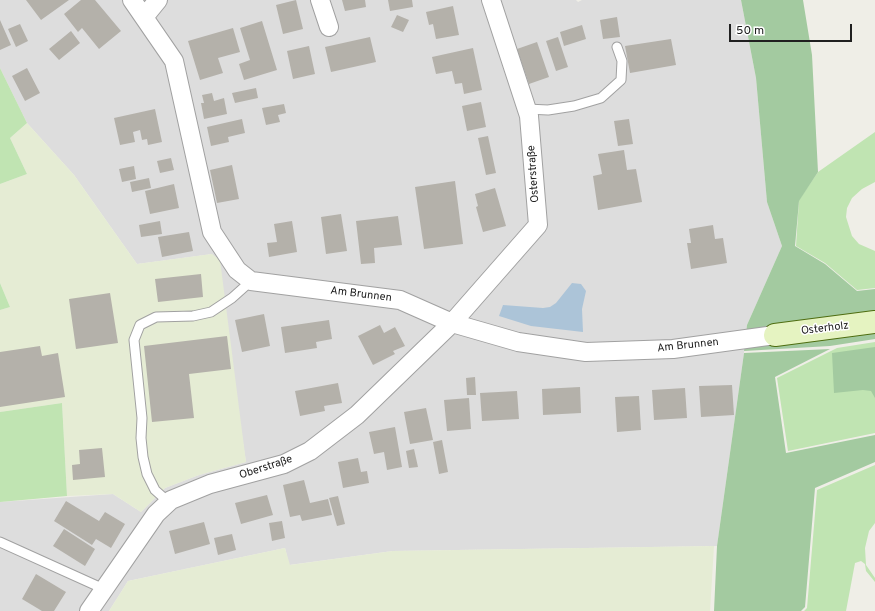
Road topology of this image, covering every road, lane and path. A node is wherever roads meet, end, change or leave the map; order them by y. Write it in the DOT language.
graph roads {
  1 [pos="132,0"];
  2 [pos="158,0"];
  3 [pos="320,0"];
  4 [pos="491,0"];
  5 [pos="145,16"];
  6 [pos="329,27"];
  7 [pos="617,47"];
  8 [pos="527,108"];
  9 [pos="251,281"];
  10 [pos="875,322"];
  11 [pos="452,323"];
  12 [pos="775,335"];
  13 [pos="171,500"];
  14 [pos="0,542"];
  15 [pos="104,589"];
  16 [pos="89,611"];
  1 -- 5 [label="street"];
  2 -- 5 [label="street"];
  3 -- 6 [label="street"];
  4 -- 8 [label="street, Osterstraße"];
  5 -- 9 [label="street"];
  7 -- 8 [label="lane"];
  8 -- 11 [label="street, Osterstraße"];
  9 -- 11 [label="street, Am Brunnen"];
  9 -- 13 [label="lane"];
  10 -- 12 [label="street, Osterholz"];
  11 -- 12 [label="street, Am Brunnen"];
  11 -- 13 [label="street, Oberstraße"];
  13 -- 15 [label="street, Oberstraße"];
  14 -- 15 [label="lane"];
  15 -- 16 [label="street, Oberstraße"];
}
